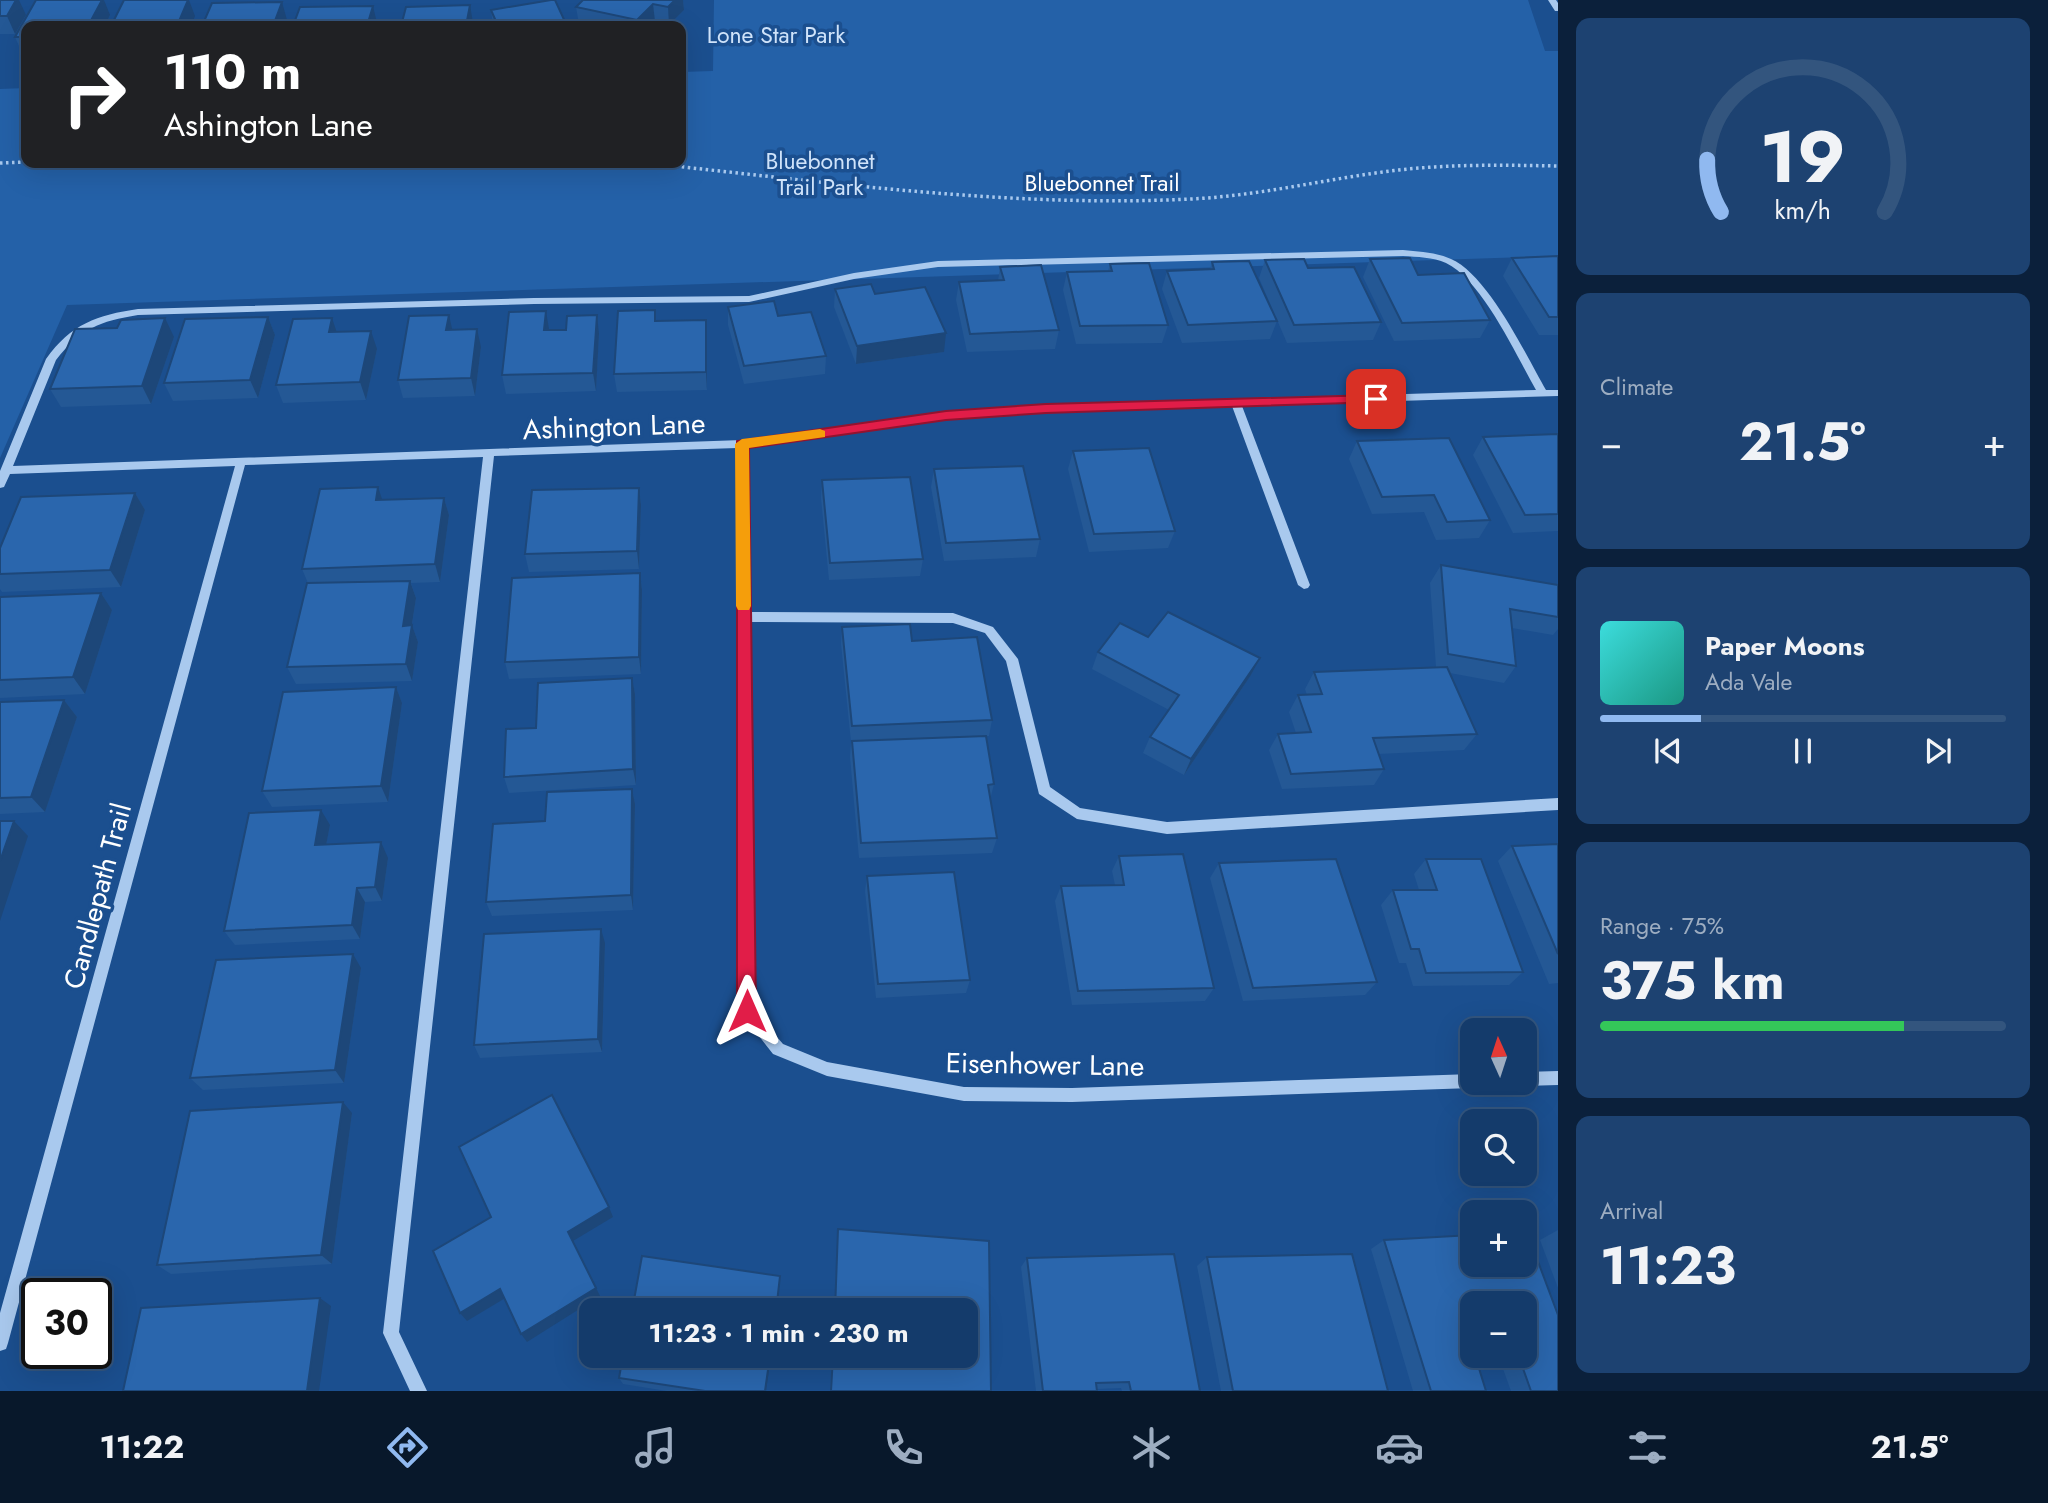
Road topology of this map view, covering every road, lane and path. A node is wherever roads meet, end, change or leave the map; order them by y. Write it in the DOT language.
graph roads {
  1 [pos="1552,0"];
  2 [pos="1558,9"];
  3 [pos="21,162"];
  4 [pos="0,163"];
  5 [pos="1558,166"];
  6 [pos="686,167"];
  7 [pos="1558,393"];
  8 [pos="1543,394"];
  9 [pos="1236,403"];
  10 [pos="742,444"];
  11 [pos="489,453"];
  12 [pos="241,462"];
  13 [pos="6,470"];
  14 [pos="0,484"];
  15 [pos="1304,585"];
  16 [pos="744,617"];
  17 [pos="1558,804"];
  18 [pos="1558,1078"];
  19 [pos="1537,1079"];
  20 [pos="1460,1081"];
  21 [pos="0,1343"];
  22 [pos="419,1391"];
  1 -- 2 [label="street"];
  3 -- 4 [label="path"];
  5 -- 6 [label="path, Bluebonnet Trail"];
  7 -- 8 [label="street, Ashington Lane"];
  8 -- 9 [label="street, Ashington Lane"];
  8 -- 13 [label="street"];
  9 -- 10 [label="street, Ashington Lane"];
  9 -- 15 [label="street"];
  10 -- 11 [label="street, Ashington Lane"];
  10 -- 16 [label="street, Eisenhower Lane"];
  11 -- 12 [label="street, Ashington Lane"];
  11 -- 22 [label="street"];
  12 -- 13 [label="street, Ashington Lane"];
  12 -- 21 [label="street, Candlepath Trail"];
  13 -- 14 [label="street"];
  16 -- 17 [label="street"];
  16 -- 20 [label="street, Eisenhower Lane"];
  18 -- 19 [label="street"];
}
